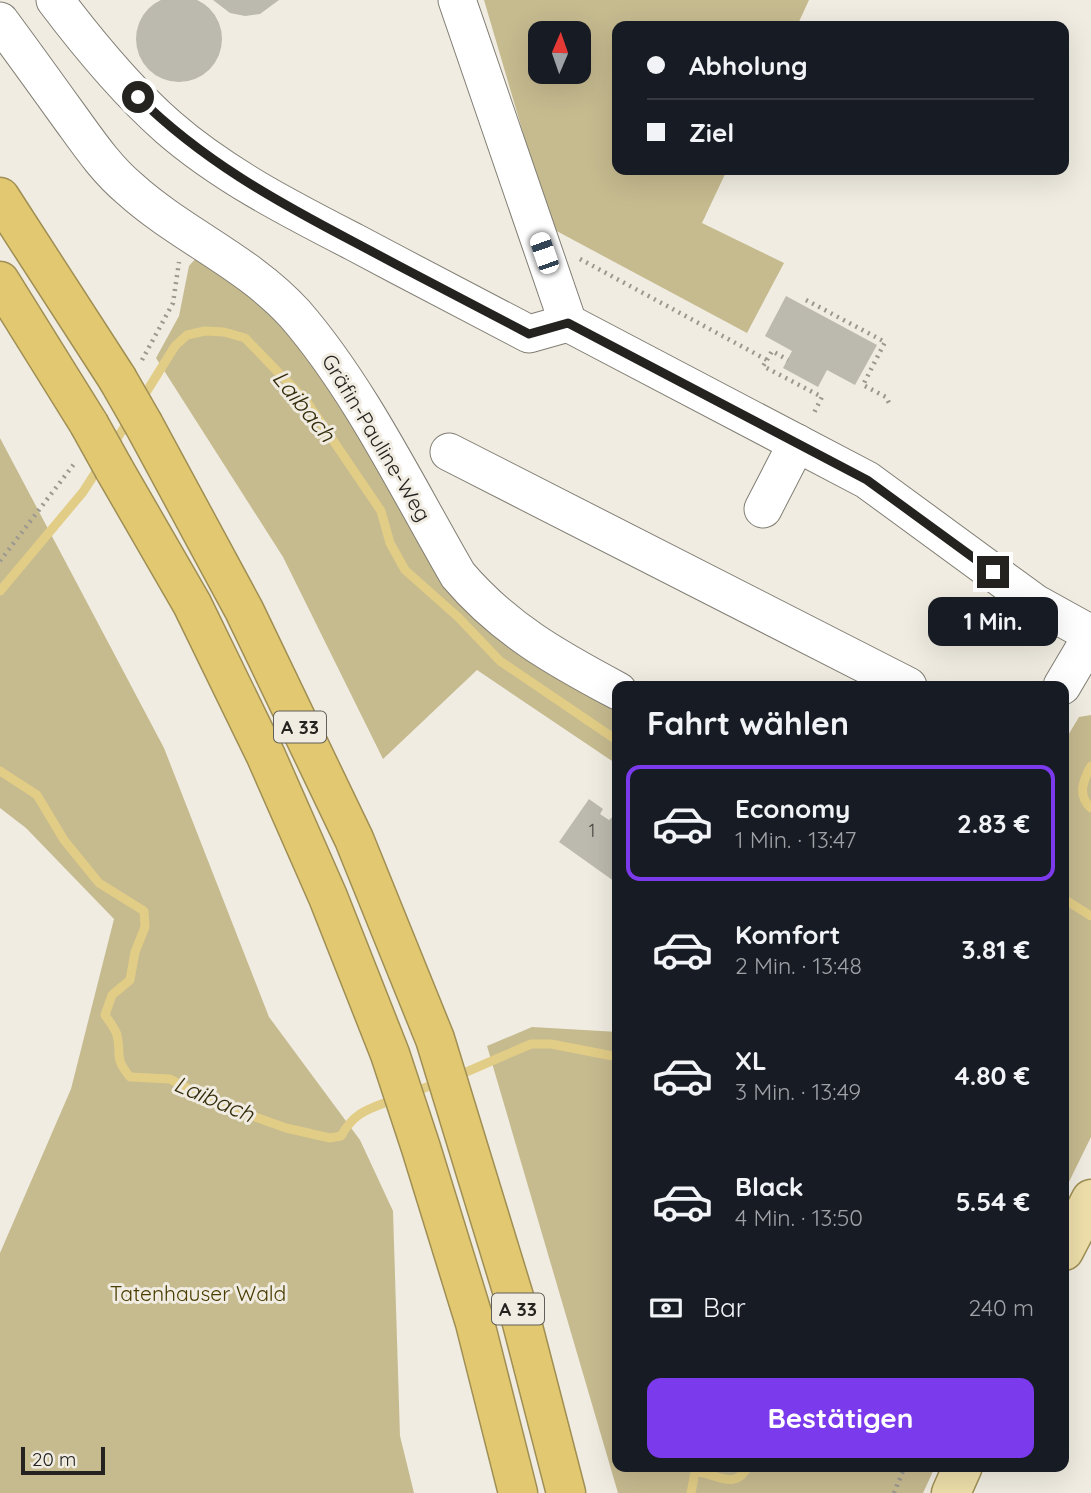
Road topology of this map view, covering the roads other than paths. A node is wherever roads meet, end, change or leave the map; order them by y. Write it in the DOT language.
graph roads {
  1 [pos="55,0"];
  2 [pos="457,0"];
  3 [pos="0,21"];
  4 [pos="0,197"];
  5 [pos="0,281"];
  6 [pos="568,323"];
  7 [pos="797,443"];
  8 [pos="449,452"];
  9 [pos="763,509"];
  10 [pos="1091,635"];
  11 [pos="898,681"];
  12 [pos="1065,681"];
  13 [pos="612,688"];
  14 [pos="1091,1199"];
  15 [pos="1069,1241"];
  16 [pos="960,1472"];
  17 [pos="518,1493"];
  18 [pos="566,1493"];
  19 [pos="951,1493"];
  1 -- 6 [label="street"];
  2 -- 6 [label="street"];
  3 -- 13 [label="street, Gräfin-Pauline-Weg"];
  4 -- 18 [label="highway, A 33, bridge"];
  5 -- 17 [label="highway, A 33, bridge"];
  6 -- 7 [label="street"];
  7 -- 9 [label="street"];
  7 -- 10 [label="street"];
  8 -- 11 [label="street"];
  10 -- 12 [label="street"];
  14 -- 15 [label="main road"];
  16 -- 19 [label="main road"];
}
